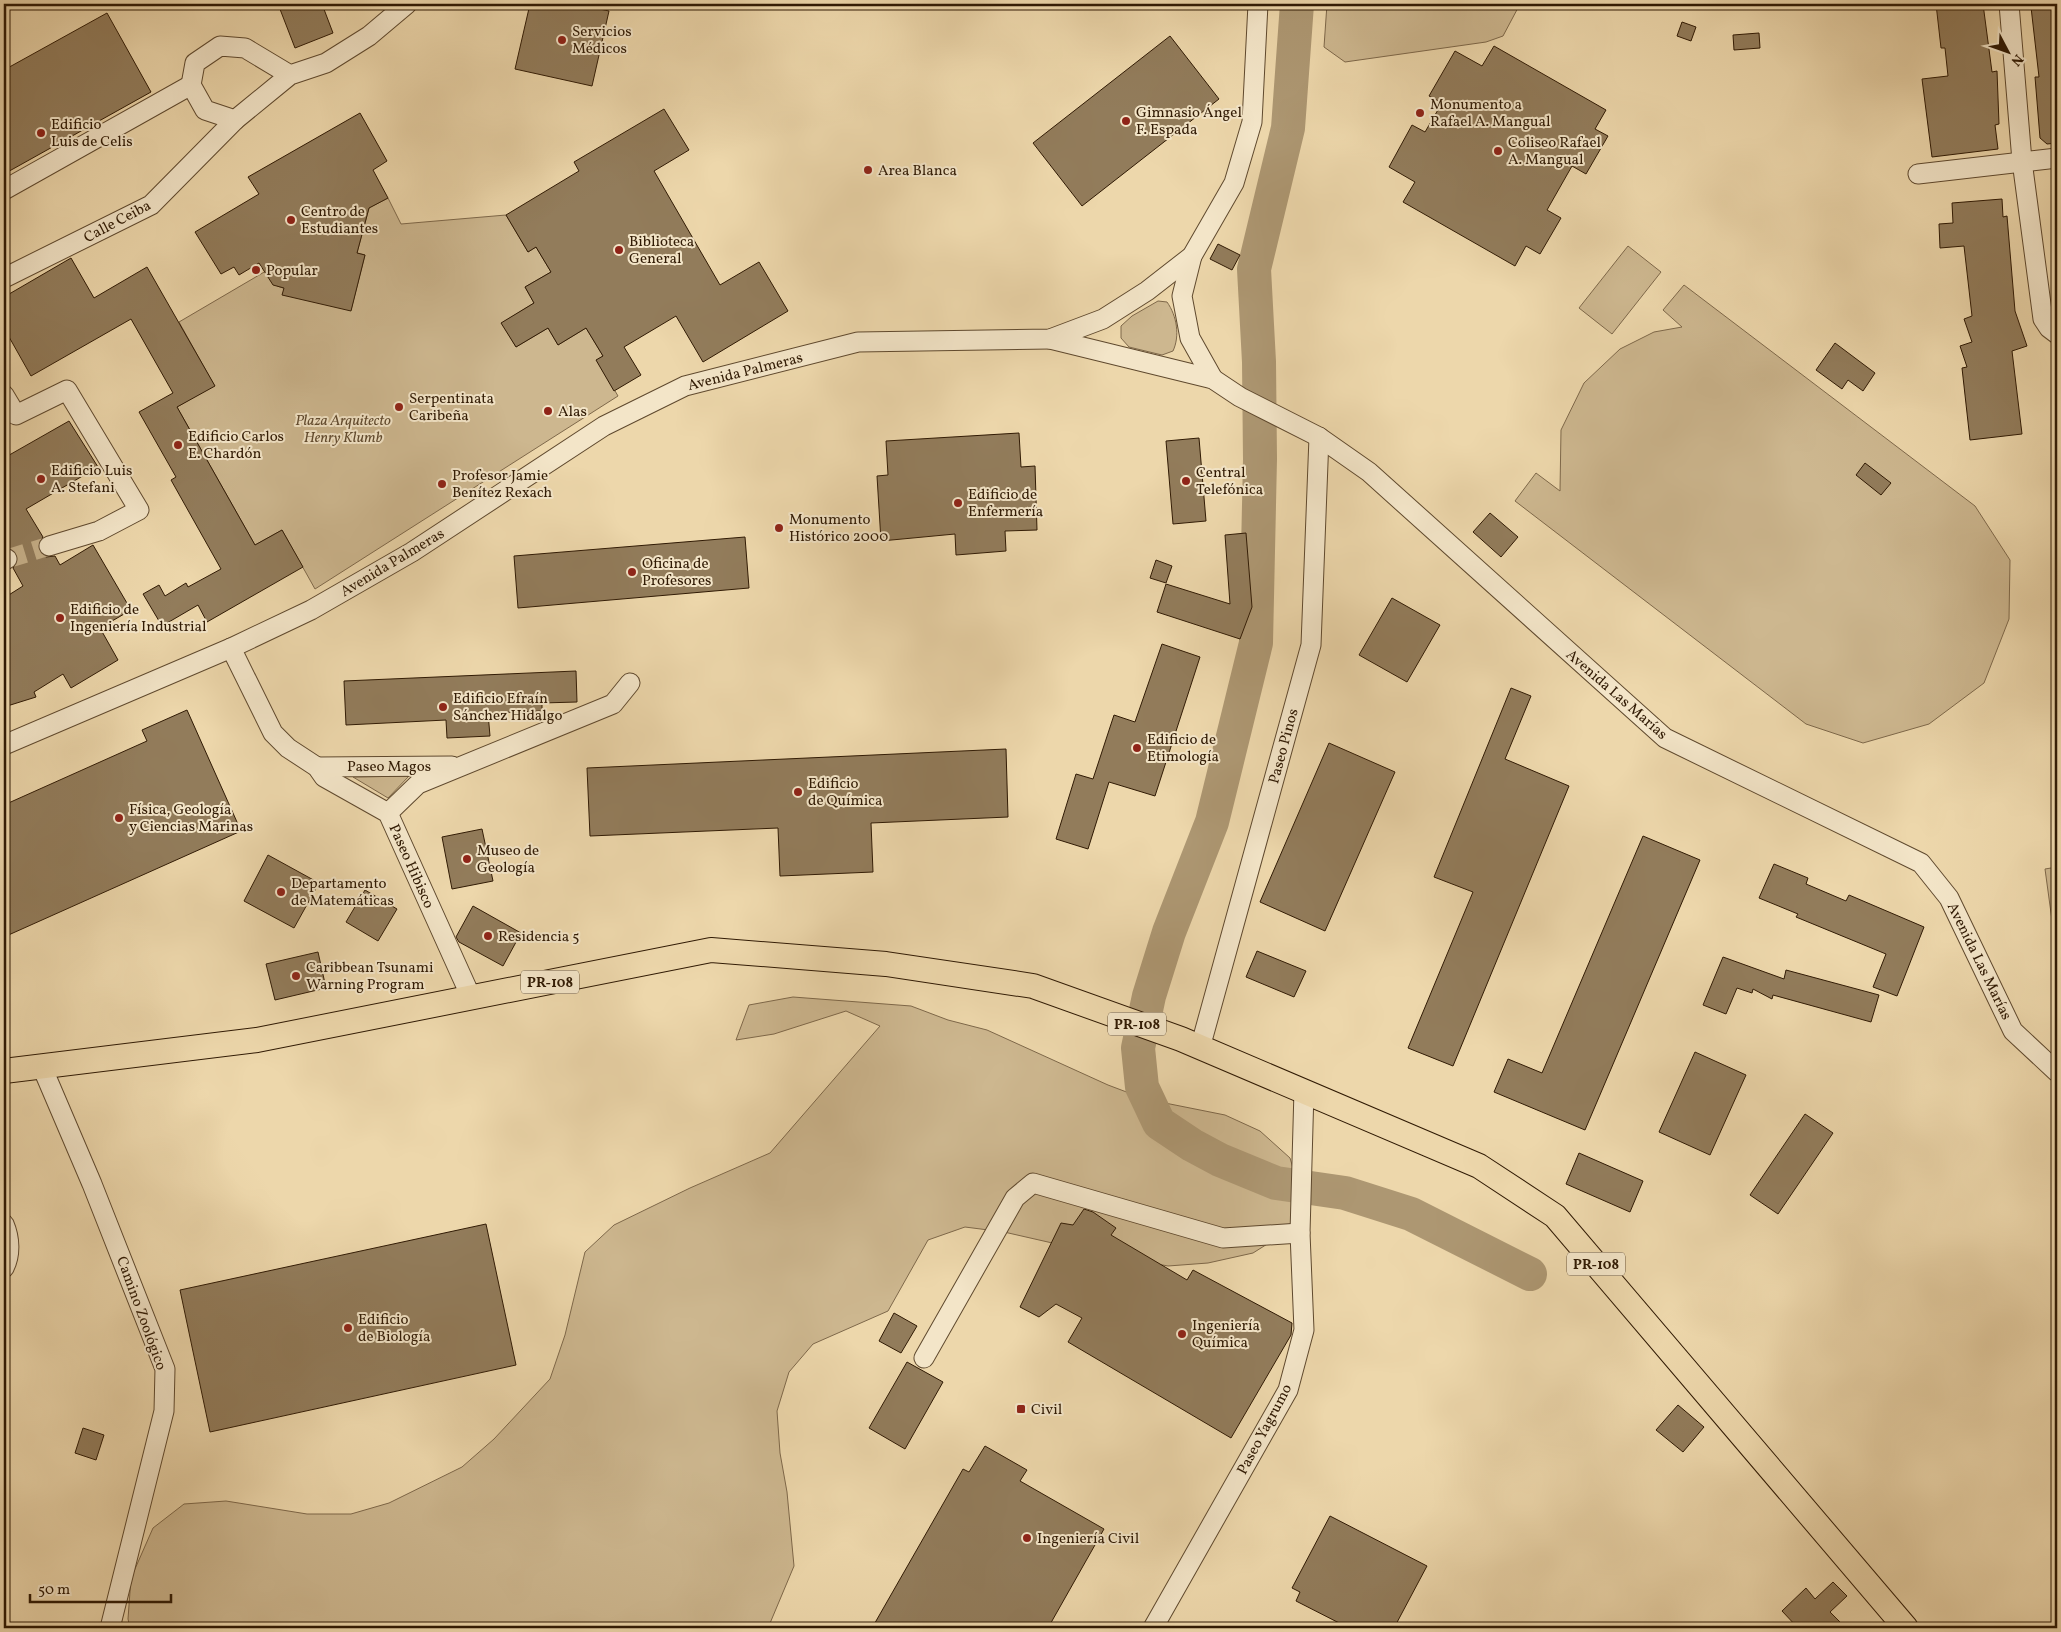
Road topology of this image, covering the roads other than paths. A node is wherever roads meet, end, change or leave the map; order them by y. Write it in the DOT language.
graph roads {
  1 [pos="407,4"];
  2 [pos="1258,4"];
  3 [pos="2009,4"];
  4 [pos="290,75"];
  5 [pos="191,85"];
  6 [pos="235,120"];
  7 [pos="2057,158"];
  8 [pos="2022,161"];
  9 [pos="1918,174"];
  10 [pos="4,190"];
  11 [pos="1192,256"];
  12 [pos="4,278"];
  13 [pos="2057,334"];
  14 [pos="1050,338"];
  15 [pos="1213,380"];
  16 [pos="4,395"];
  17 [pos="1319,437"];
  18 [pos="49,546"];
  19 [pos="231,648"];
  20 [pos="630,683"];
  21 [pos="4,745"];
  22 [pos="461,766"];
  23 [pos="317,767"];
  24 [pos="388,814"];
  25 [pos="471,998"];
  26 [pos="1190,1044"];
  27 [pos="42,1067"];
  28 [pos="4,1071"];
  29 [pos="2057,1072"];
  30 [pos="1304,1090"];
  31 [pos="4,1224"];
  32 [pos="1300,1233"];
  33 [pos="4,1268"];
  34 [pos="924,1358"];
  35 [pos="110,1628"];
  36 [pos="1153,1628"];
  37 [pos="1906,1628"];
  1 -- 4 [label="street"];
  2 -- 11 [label="street, Avenida Palmeras"];
  3 -- 8 [label="street"];
  4 -- 5 [label="street"];
  4 -- 6 [label="street, Calle Ceiba"];
  5 -- 6 [label="street"];
  5 -- 10 [label="street"];
  6 -- 12 [label="street, Calle Ceiba"];
  7 -- 8 [label="street"];
  8 -- 9 [label="street"];
  8 -- 13 [label="street"];
  11 -- 14 [label="street, Avenida Palmeras"];
  11 -- 15 [label="street, Avenida Palmeras"];
  14 -- 15 [label="street"];
  14 -- 19 [label="street, Avenida Palmeras"];
  15 -- 17 [label="street, Avenida Las Marías"];
  16 -- 18 [label="street"];
  17 -- 26 [label="street, Paseo Pinos"];
  17 -- 29 [label="street, Avenida Las Marías"];
  19 -- 21 [label="street, Avenida Palmeras"];
  19 -- 23 [label="street, Paseo Hibisco"];
  20 -- 22 [label="street, Paseo Magos"];
  22 -- 23 [label="street, Paseo Magos"];
  22 -- 24 [label="street, Paseo Magos"];
  23 -- 24 [label="street, Paseo Hibisco"];
  24 -- 25 [label="street, Paseo Hibisco"];
  25 -- 26 [label="main road, PR-108"];
  25 -- 27 [label="main road, PR-108"];
  26 -- 30 [label="main road, PR-108"];
  27 -- 28 [label="main road, PR-108"];
  27 -- 35 [label="street, Camino Zoológico"];
  30 -- 32 [label="street, Paseo Yagrumo"];
  30 -- 37 [label="main road, PR-108"];
  31 -- 33 [label="street"];
  32 -- 34 [label="street"];
  32 -- 36 [label="street, Paseo Yagrumo"];
}
